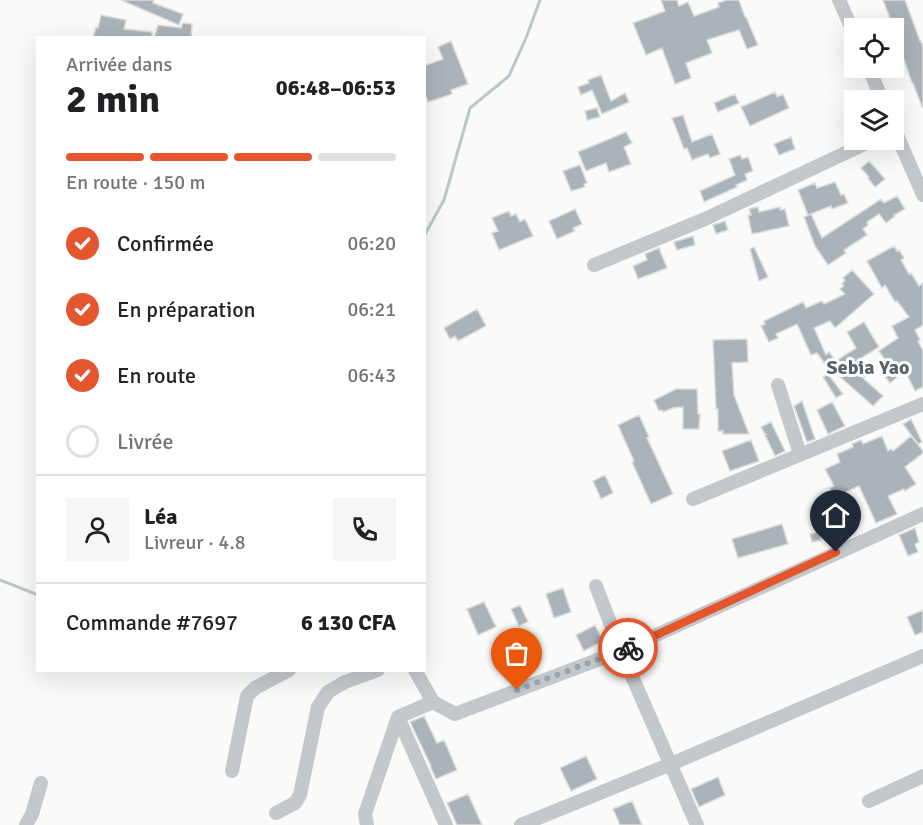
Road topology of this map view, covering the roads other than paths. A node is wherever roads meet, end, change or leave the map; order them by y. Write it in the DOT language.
graph roads {
  1 [pos="839,0"];
  2 [pos="847,18"];
  3 [pos="904,146"];
  4 [pos="852,150"];
  5 [pos="917,168"];
  6 [pos="923,195"];
  7 [pos="594,265"];
  8 [pos="778,385"];
  9 [pos="923,405"];
  10 [pos="800,454"];
  11 [pos="693,499"];
  12 [pos="923,514"];
  13 [pos="596,586"];
  14 [pos="621,651"];
  15 [pos="923,656"];
  16 [pos="285,672"];
  17 [pos="372,672"];
  18 [pos="416,672"];
  19 [pos="433,702"];
  20 [pos="398,717"];
  21 [pos="670,764"];
  22 [pos="232,771"];
  23 [pos="923,776"];
  24 [pos="41,783"];
  25 [pos="869,801"];
  26 [pos="276,813"];
  27 [pos="26,825"];
  28 [pos="367,825"];
  29 [pos="446,825"];
  30 [pos="521,825"];
  31 [pos="697,825"];
  1 -- 2 [label="street"];
  3 -- 5 [label="street"];
  4 -- 7 [label="street"];
  5 -- 6 [label="street"];
  8 -- 10 [label="street"];
  9 -- 10 [label="street"];
  10 -- 11 [label="street"];
  12 -- 14 [label="street"];
  13 -- 14 [label="street"];
  14 -- 19 [label="street"];
  14 -- 21 [label="street"];
  15 -- 21 [label="street"];
  16 -- 22 [label="street"];
  17 -- 26 [label="street"];
  18 -- 19 [label="street"];
  19 -- 20 [label="street"];
  20 -- 28 [label="street"];
  20 -- 29 [label="street"];
  21 -- 30 [label="street"];
  21 -- 31 [label="street"];
  23 -- 25 [label="street"];
  24 -- 27 [label="street"];
}
